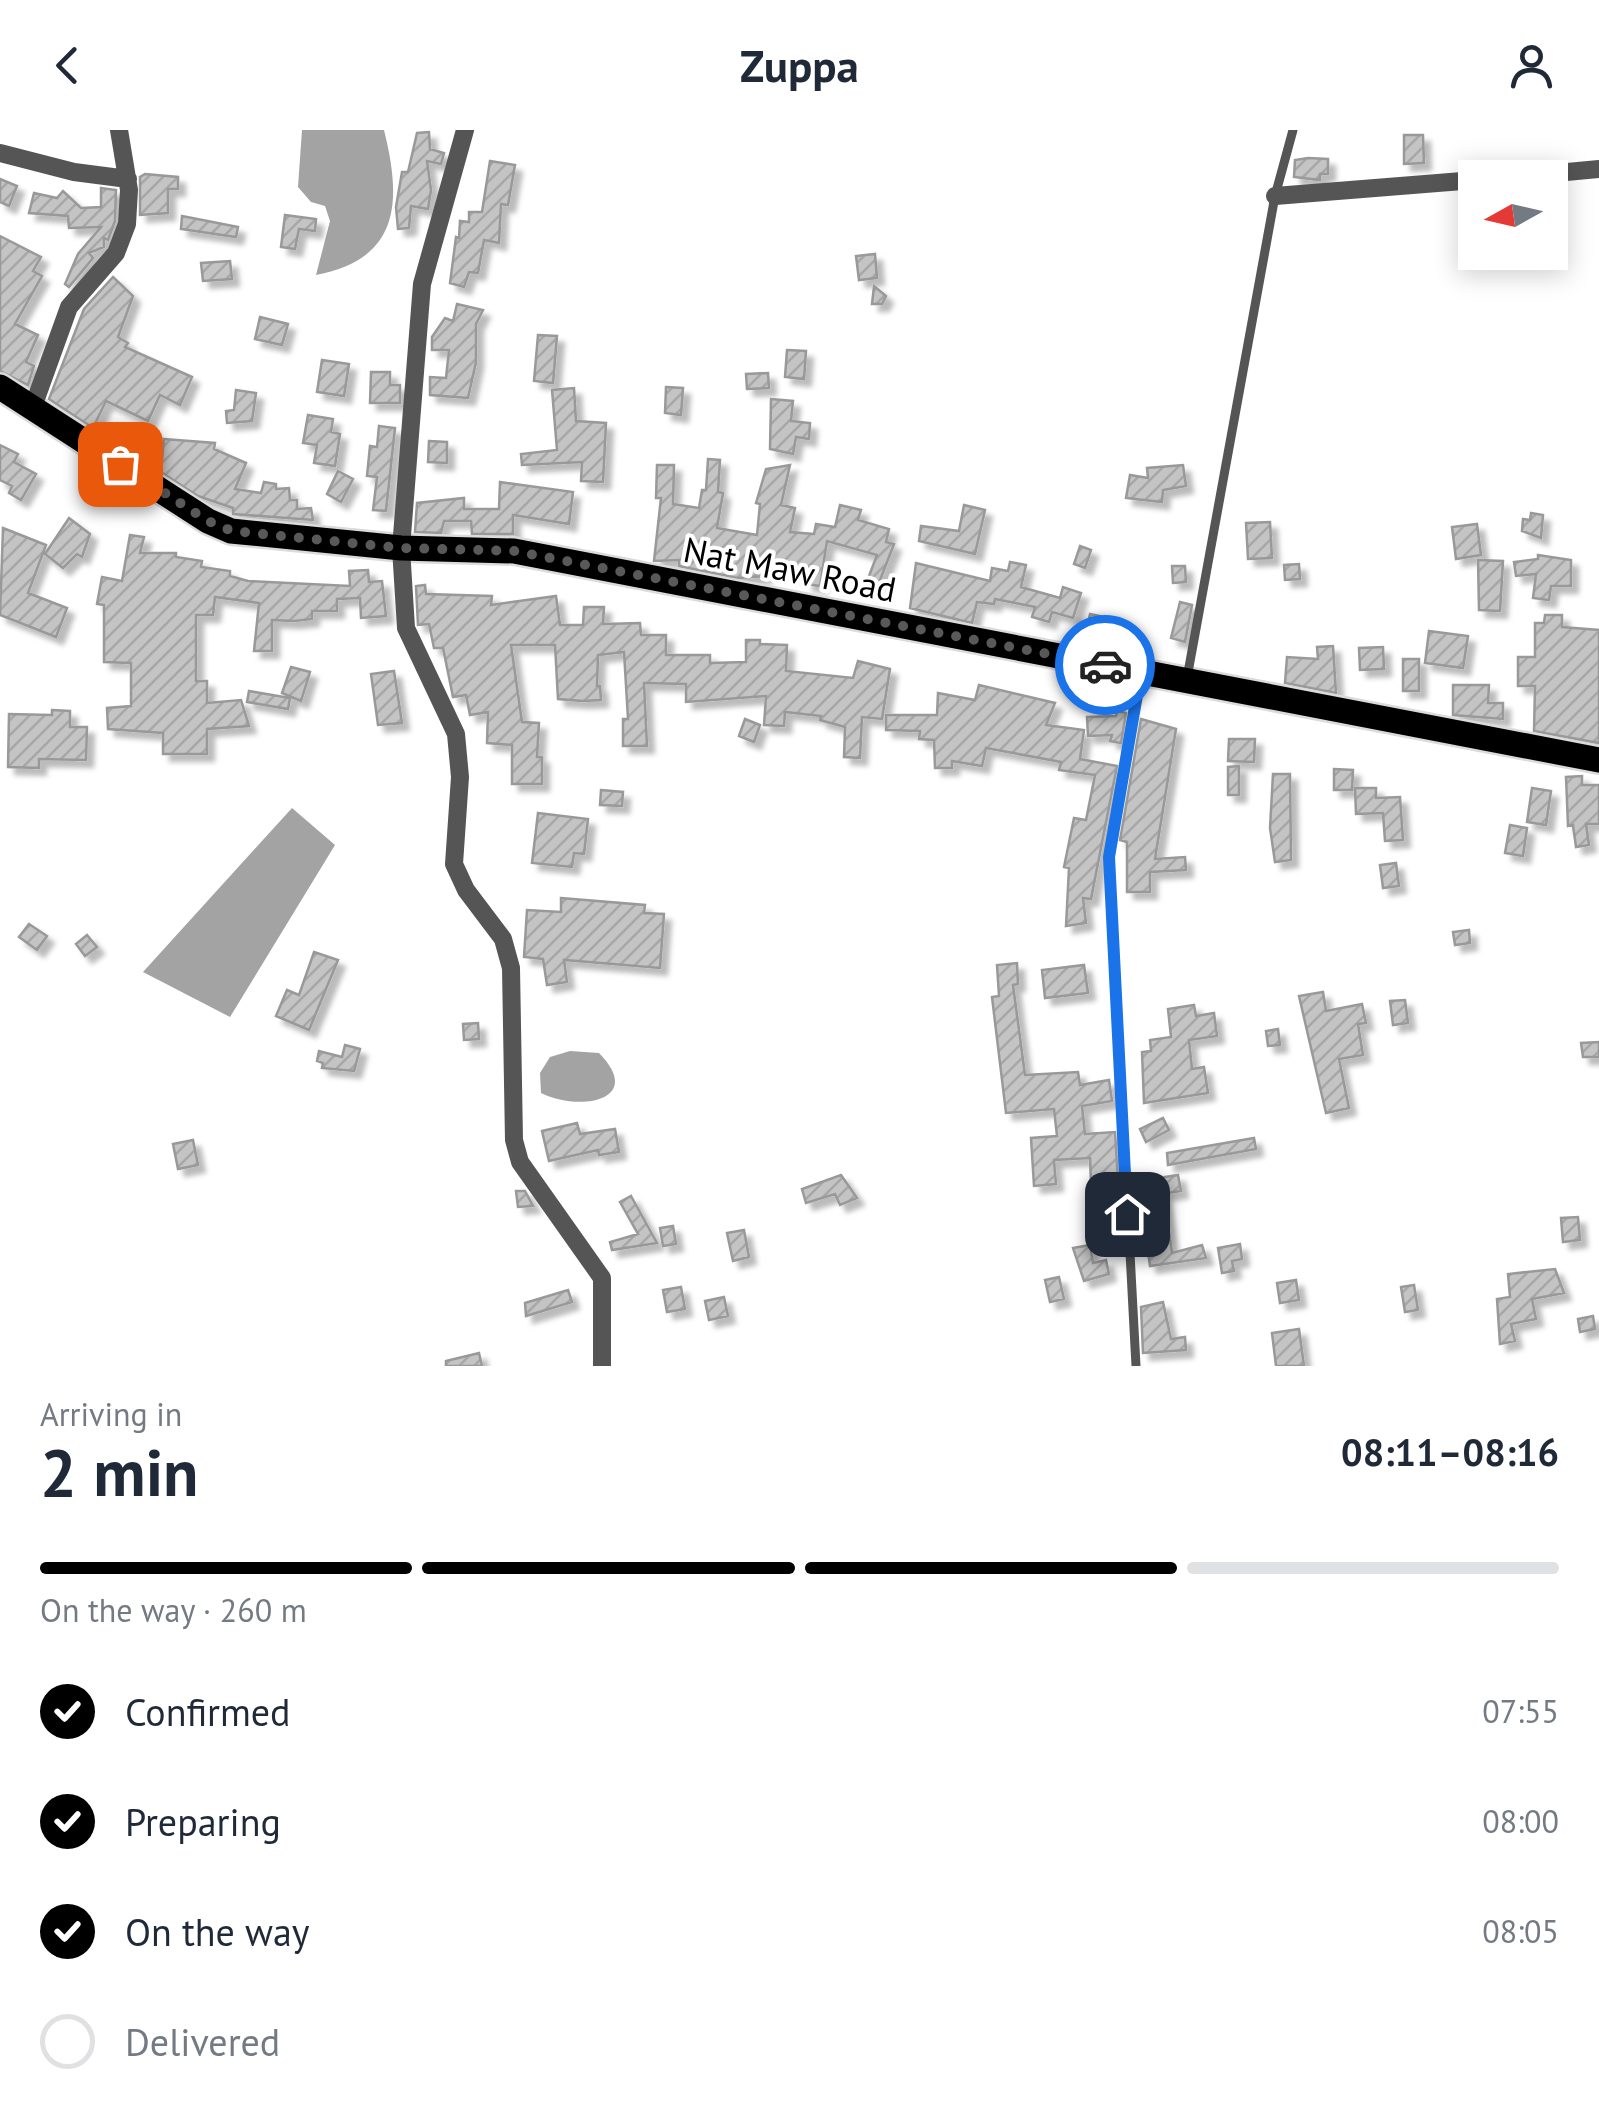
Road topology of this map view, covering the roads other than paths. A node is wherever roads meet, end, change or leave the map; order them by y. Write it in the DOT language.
graph roads {
  1 [pos="119,130"];
  2 [pos="465,130"];
  3 [pos="1293,130"];
  4 [pos="0,153"];
  5 [pos="1599,169"];
  6 [pos="1568,172"];
  7 [pos="128,179"];
  8 [pos="1458,181"];
  9 [pos="1275,196"];
  10 [pos="0,387"];
  11 [pos="32,407"];
  12 [pos="401,548"];
  13 [pos="1141,672"];
  14 [pos="1186,681"];
  15 [pos="1599,760"];
  16 [pos="602,1366"];
  17 [pos="1136,1366"];
  1 -- 7 [label="street"];
  2 -- 12 [label="street"];
  3 -- 9 [label="lane"];
  4 -- 7 [label="street"];
  5 -- 6 [label="street"];
  7 -- 11 [label="street"];
  8 -- 9 [label="street"];
  9 -- 14 [label="lane"];
  10 -- 11 [label="main road, Nat Maw Road"];
  11 -- 12 [label="main road, Nat Maw Road"];
  12 -- 13 [label="main road, Nat Maw Road"];
  12 -- 16 [label="street"];
  13 -- 14 [label="main road, Nat Maw Road"];
  13 -- 17 [label="lane"];
  14 -- 15 [label="main road, Nat Maw Road"];
}
